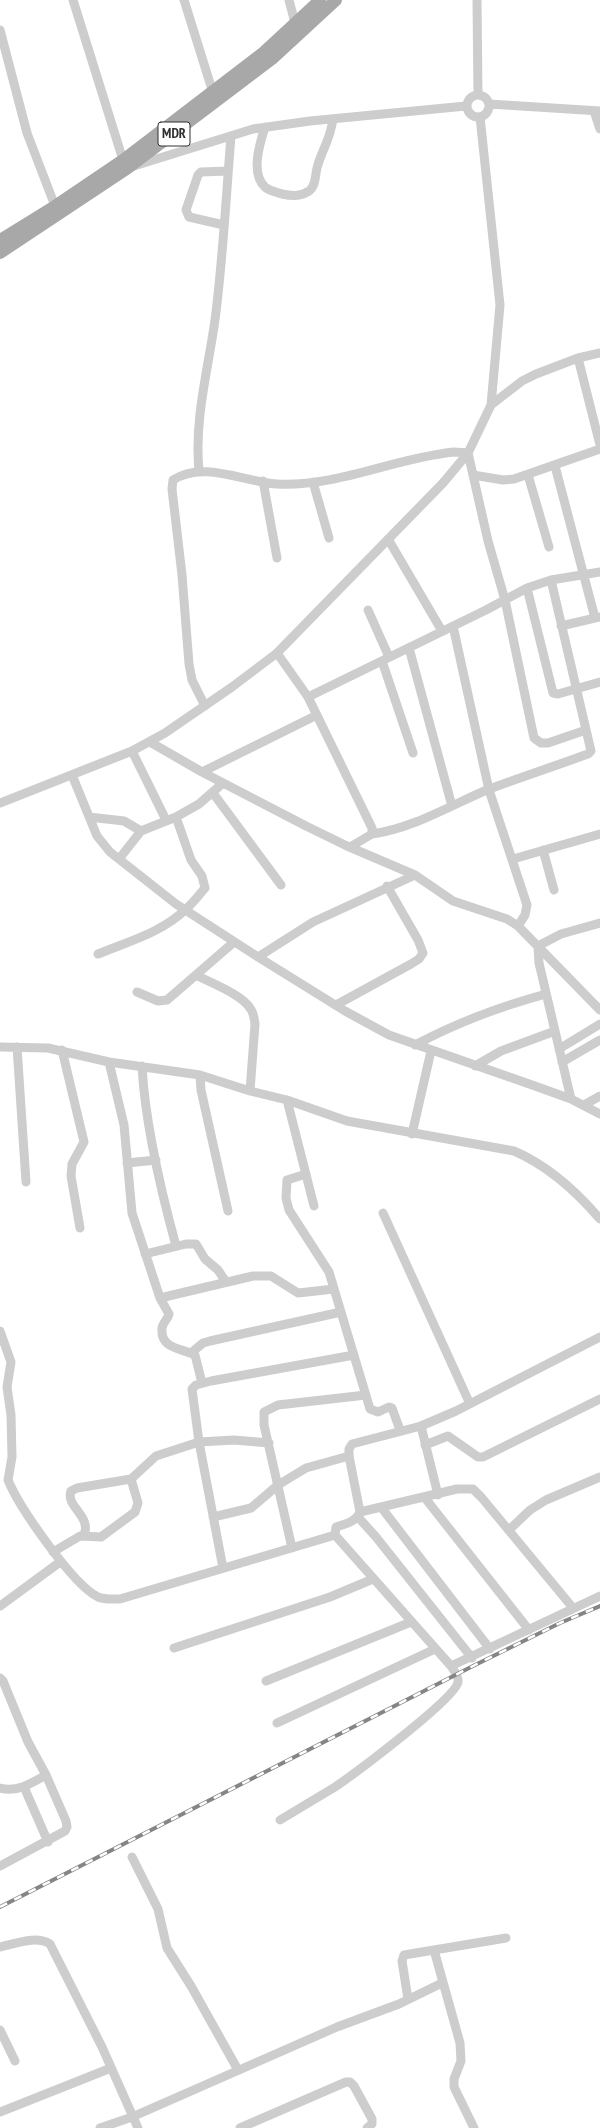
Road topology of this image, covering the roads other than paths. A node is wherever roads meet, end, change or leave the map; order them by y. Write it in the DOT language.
graph roads {
  1 [pos="73,0"];
  2 [pos="184,0"];
  3 [pos="289,0"];
  4 [pos="320,0"];
  5 [pos="336,0"];
  6 [pos="477,0"];
  7 [pos="295,23"];
  8 [pos="0,30"];
  9 [pos="478,95"];
  10 [pos="214,96"];
  11 [pos="489,104"];
  12 [pos="466,106"];
  13 [pos="597,111"];
  14 [pos="480,117"];
  15 [pos="333,119"];
  16 [pos="265,128"];
  17 [pos="600,129"];
  18 [pos="231,136"];
  19 [pos="126,164"];
  20 [pos="228,171"];
  21 [pos="55,206"];
  22 [pos="224,225"];
  23 [pos="0,240"];
  24 [pos="0,253"];
  25 [pos="600,353"];
  26 [pos="578,358"];
  27 [pos="491,405"];
  28 [pos="600,445"];
  29 [pos="600,449"];
  30 [pos="468,453"];
  31 [pos="555,466"];
  32 [pos="199,470"];
  33 [pos="473,475"];
  34 [pos="528,475"];
  35 [pos="263,482"];
  36 [pos="313,482"];
  37 [pos="329,538"];
  38 [pos="388,539"];
  39 [pos="548,547"];
  40 [pos="277,558"];
  41 [pos="600,572"];
  42 [pos="584,574"];
  43 [pos="551,580"];
  44 [pos="527,588"];
  45 [pos="505,600"];
  46 [pos="368,610"];
  47 [pos="597,618"];
  48 [pos="453,626"];
  49 [pos="561,626"];
  50 [pos="442,632"];
  51 [pos="409,648"];
  52 [pos="277,653"];
  53 [pos="386,659"];
  54 [pos="600,682"];
  55 [pos="575,689"];
  56 [pos="308,697"];
  57 [pos="205,706"];
  58 [pos="316,715"];
  59 [pos="586,730"];
  60 [pos="150,742"];
  61 [pos="132,751"];
  62 [pos="413,753"];
  63 [pos="202,772"];
  64 [pos="72,775"];
  65 [pos="223,783"];
  66 [pos="489,790"];
  67 [pos="213,793"];
  68 [pos="0,803"];
  69 [pos="452,806"];
  70 [pos="89,817"];
  71 [pos="176,817"];
  72 [pos="166,820"];
  73 [pos="141,832"];
  74 [pos="372,834"];
  75 [pos="600,834"];
  76 [pos="350,847"];
  77 [pos="543,850"];
  78 [pos="119,859"];
  79 [pos="513,859"];
  80 [pos="415,875"];
  81 [pos="281,885"];
  82 [pos="387,886"];
  83 [pos="554,890"];
  84 [pos="186,910"];
  85 [pos="600,923"];
  86 [pos="518,926"];
  87 [pos="234,942"];
  88 [pos="538,946"];
  89 [pos="98,954"];
  90 [pos="258,957"];
  91 [pos="196,975"];
  92 [pos="137,992"];
  93 [pos="546,994"];
  94 [pos="336,1005"];
  95 [pos="600,1010"];
  96 [pos="600,1024"];
  97 [pos="555,1030"];
  98 [pos="600,1040"];
  99 [pos="415,1045"];
  100 [pos="0,1047"];
  101 [pos="17,1047"];
  102 [pos="559,1049"];
  103 [pos="62,1050"];
  104 [pos="431,1051"];
  105 [pos="109,1062"];
  106 [pos="562,1062"];
  107 [pos="142,1066"];
  108 [pos="475,1066"];
  109 [pos="200,1074"];
  110 [pos="250,1091"];
  111 [pos="600,1096"];
  112 [pos="571,1099"];
  113 [pos="287,1100"];
  114 [pos="584,1105"];
  115 [pos="600,1114"];
  116 [pos="412,1134"];
  117 [pos="156,1160"];
  118 [pos="127,1163"];
  119 [pos="306,1174"];
  120 [pos="26,1182"];
  121 [pos="314,1206"];
  122 [pos="228,1212"];
  123 [pos="383,1212"];
  124 [pos="600,1219"];
  125 [pos="80,1228"];
  126 [pos="176,1246"];
  127 [pos="145,1254"];
  128 [pos="226,1282"];
  129 [pos="334,1289"];
  130 [pos="160,1298"];
  131 [pos="341,1312"];
  132 [pos="1,1334"];
  133 [pos="600,1337"];
  134 [pos="191,1353"];
  135 [pos="354,1355"];
  136 [pos="202,1383"];
  137 [pos="366,1395"];
  138 [pos="600,1399"];
  139 [pos="470,1404"];
  140 [pos="421,1426"];
  141 [pos="400,1430"];
  142 [pos="199,1442"];
  143 [pos="269,1443"];
  144 [pos="425,1445"];
  145 [pos="349,1456"];
  146 [pos="600,1477"];
  147 [pos="131,1479"];
  148 [pos="278,1485"];
  149 [pos="438,1495"];
  150 [pos="425,1498"];
  151 [pos="381,1507"];
  152 [pos="359,1515"];
  153 [pos="213,1517"];
  154 [pos="509,1530"];
  155 [pos="84,1535"];
  156 [pos="334,1535"];
  157 [pos="292,1548"];
  158 [pos="53,1552"];
  159 [pos="60,1562"];
  160 [pos="223,1568"];
  161 [pos="372,1579"];
  162 [pos="600,1596"];
  163 [pos="0,1606"];
  164 [pos="573,1608"];
  165 [pos="411,1622"];
  166 [pos="529,1630"];
  167 [pos="174,1648"];
  168 [pos="435,1649"];
  169 [pos="490,1649"];
  170 [pos="472,1658"];
  171 [pos="451,1666"];
  172 [pos="0,1678"];
  173 [pos="266,1681"];
  174 [pos="277,1723"];
  175 [pos="46,1775"];
  176 [pos="24,1787"];
  177 [pos="0,1788"];
  178 [pos="280,1820"];
  179 [pos="48,1842"];
  180 [pos="132,1857"];
  181 [pos="0,1866"];
  182 [pos="506,1938"];
  183 [pos="0,1947"];
  184 [pos="434,1950"];
  185 [pos="442,1983"];
  186 [pos="408,2000"];
  187 [pos="0,2030"];
  188 [pos="14,2061"];
  189 [pos="110,2068"];
  190 [pos="238,2070"];
  191 [pos="0,2112"];
  192 [pos="132,2117"];
  193 [pos="100,2128"];
  194 [pos="138,2128"];
  195 [pos="240,2128"];
  196 [pos="367,2128"];
  197 [pos="474,2128"];
  1 -- 19 [label="street"];
  2 -- 10 [label="street"];
  3 -- 7 [label="street"];
  4 -- 7 [label="main road, MDR"];
  5 -- 10 [label="main road, MDR"];
  6 -- 9 [label="street"];
  7 -- 10 [label="main road, MDR"];
  8 -- 21 [label="street"];
  9 -- 11 [label="street"];
  9 -- 12 [label="street"];
  10 -- 19 [label="main road, MDR"];
  11 -- 13 [label="street"];
  11 -- 14 [label="street"];
  12 -- 14 [label="street"];
  12 -- 15 [label="street"];
  13 -- 17 [label="street"];
  14 -- 27 [label="street"];
  15 -- 16 [label="street"];
  15 -- 16 [label="street"];
  16 -- 18 [label="street"];
  18 -- 19 [label="street"];
  18 -- 20 [label="street"];
  19 -- 21 [label="main road, MDR"];
  19 -- 24 [label="main road, MDR"];
  20 -- 22 [label="street"];
  20 -- 22 [label="street"];
  21 -- 23 [label="main road, MDR"];
  22 -- 32 [label="street"];
  25 -- 26 [label="street"];
  26 -- 27 [label="street"];
  26 -- 28 [label="street"];
  27 -- 30 [label="street"];
  29 -- 31 [label="street"];
  30 -- 33 [label="street"];
  30 -- 36 [label="street"];
  30 -- 38 [label="street"];
  31 -- 34 [label="street"];
  31 -- 42 [label="street"];
  32 -- 35 [label="street"];
  32 -- 57 [label="street"];
  33 -- 34 [label="street"];
  33 -- 45 [label="street"];
  34 -- 39 [label="street"];
  35 -- 36 [label="street"];
  35 -- 40 [label="street"];
  36 -- 37 [label="street"];
  38 -- 50 [label="street"];
  38 -- 52 [label="street"];
  41 -- 42 [label="street"];
  42 -- 43 [label="street"];
  42 -- 47 [label="street"];
  43 -- 44 [label="street"];
  43 -- 49 [label="street"];
  44 -- 45 [label="street"];
  44 -- 55 [label="street"];
  45 -- 48 [label="street"];
  45 -- 59 [label="street"];
  46 -- 53 [label="street"];
  47 -- 49 [label="street"];
  48 -- 50 [label="street"];
  48 -- 66 [label="street"];
  49 -- 55 [label="street"];
  50 -- 51 [label="street"];
  51 -- 53 [label="street"];
  51 -- 69 [label="street"];
  52 -- 56 [label="street"];
  52 -- 57 [label="street"];
  53 -- 56 [label="street"];
  53 -- 62 [label="street"];
  54 -- 55 [label="street"];
  55 -- 59 [label="street"];
  56 -- 58 [label="street"];
  57 -- 60 [label="street"];
  58 -- 63 [label="street"];
  58 -- 74 [label="street"];
  59 -- 66 [label="street"];
  60 -- 61 [label="street"];
  60 -- 63 [label="street"];
  61 -- 64 [label="street"];
  61 -- 72 [label="street"];
  63 -- 65 [label="street"];
  64 -- 68 [label="street"];
  64 -- 70 [label="street"];
  65 -- 67 [label="street"];
  65 -- 76 [label="street"];
  66 -- 69 [label="street"];
  66 -- 79 [label="street"];
  67 -- 71 [label="street"];
  67 -- 81 [label="street"];
  69 -- 74 [label="street"];
  70 -- 73 [label="street"];
  70 -- 78 [label="street"];
  71 -- 72 [label="street"];
  71 -- 84 [label="street"];
  72 -- 73 [label="street"];
  73 -- 78 [label="street"];
  74 -- 76 [label="street"];
  75 -- 77 [label="street"];
  76 -- 80 [label="street"];
  77 -- 79 [label="street"];
  77 -- 83 [label="street"];
  78 -- 84 [label="street"];
  79 -- 86 [label="street"];
  80 -- 82 [label="street"];
  80 -- 86 [label="street"];
  82 -- 90 [label="street"];
  82 -- 94 [label="street"];
  84 -- 87 [label="street"];
  84 -- 89 [label="street"];
  85 -- 88 [label="street"];
  86 -- 88 [label="street"];
  87 -- 90 [label="street"];
  87 -- 91 [label="street"];
  88 -- 93 [label="street"];
  88 -- 95 [label="street"];
  90 -- 94 [label="street"];
  91 -- 92 [label="street"];
  91 -- 110 [label="street"];
  93 -- 97 [label="street"];
  93 -- 99 [label="street"];
  94 -- 99 [label="street"];
  96 -- 102 [label="street"];
  97 -- 102 [label="street"];
  97 -- 108 [label="street"];
  98 -- 106 [label="street"];
  99 -- 104 [label="street"];
  100 -- 101 [label="street"];
  101 -- 103 [label="street"];
  101 -- 120 [label="street"];
  102 -- 106 [label="street"];
  103 -- 105 [label="street"];
  103 -- 125 [label="street"];
  104 -- 108 [label="street"];
  104 -- 116 [label="street"];
  105 -- 107 [label="street"];
  105 -- 118 [label="street"];
  106 -- 112 [label="street"];
  107 -- 109 [label="street"];
  107 -- 117 [label="street"];
  108 -- 112 [label="street"];
  109 -- 110 [label="street"];
  109 -- 122 [label="street"];
  110 -- 113 [label="street"];
  111 -- 114 [label="street"];
  112 -- 114 [label="street"];
  113 -- 116 [label="street"];
  113 -- 119 [label="street"];
  114 -- 115 [label="street"];
  116 -- 124 [label="street"];
  117 -- 118 [label="street"];
  117 -- 126 [label="street"];
  118 -- 127 [label="street"];
  119 -- 121 [label="street"];
  119 -- 129 [label="street"];
  123 -- 139 [label="street"];
  126 -- 127 [label="street"];
  126 -- 128 [label="street"];
  127 -- 130 [label="street"];
  128 -- 129 [label="street"];
  128 -- 130 [label="street"];
  129 -- 131 [label="street"];
  130 -- 134 [label="street"];
  131 -- 134 [label="street"];
  131 -- 135 [label="street"];
  132 -- 158 [label="street"];
  133 -- 139 [label="street"];
  134 -- 136 [label="street"];
  135 -- 136 [label="street"];
  135 -- 137 [label="street"];
  136 -- 142 [label="street"];
  137 -- 141 [label="street"];
  137 -- 143 [label="street"];
  138 -- 144 [label="street"];
  139 -- 140 [label="street"];
  140 -- 141 [label="street"];
  140 -- 144 [label="street"];
  141 -- 145 [label="street"];
  142 -- 143 [label="street"];
  142 -- 147 [label="street"];
  142 -- 153 [label="street"];
  143 -- 148 [label="street"];
  144 -- 149 [label="street"];
  145 -- 148 [label="street"];
  145 -- 152 [label="street"];
  146 -- 154 [label="street"];
  147 -- 155 [label="street"];
  147 -- 155 [label="street"];
  148 -- 153 [label="street"];
  148 -- 157 [label="street"];
  149 -- 150 [label="street"];
  149 -- 154 [label="street"];
  150 -- 151 [label="street"];
  150 -- 166 [label="street"];
  151 -- 152 [label="street"];
  151 -- 169 [label="street"];
  152 -- 156 [label="street"];
  152 -- 170 [label="street"];
  153 -- 160 [label="street"];
  154 -- 164 [label="street"];
  155 -- 158 [label="street"];
  156 -- 157 [label="street"];
  156 -- 161 [label="street"];
  157 -- 160 [label="street"];
  158 -- 159 [label="street"];
  159 -- 160 [label="street"];
  159 -- 163 [label="street"];
  161 -- 165 [label="street"];
  161 -- 167 [label="street"];
  162 -- 164 [label="street"];
  164 -- 166 [label="street"];
  165 -- 168 [label="street"];
  165 -- 173 [label="street"];
  166 -- 169 [label="street"];
  168 -- 171 [label="street"];
  168 -- 174 [label="street"];
  169 -- 170 [label="street"];
  170 -- 171 [label="street"];
  171 -- 178 [label="street"];
  172 -- 175 [label="street"];
  175 -- 176 [label="street"];
  175 -- 179 [label="street"];
  176 -- 177 [label="street"];
  176 -- 179 [label="street"];
  179 -- 181 [label="street"];
  180 -- 190 [label="street"];
  182 -- 184 [label="street"];
  183 -- 189 [label="street"];
  184 -- 185 [label="street"];
  184 -- 186 [label="street"];
  185 -- 186 [label="street"];
  185 -- 197 [label="street"];
  186 -- 190 [label="street"];
  187 -- 188 [label="street"];
  189 -- 191 [label="street"];
  189 -- 192 [label="street"];
  190 -- 192 [label="street"];
  192 -- 193 [label="street"];
  192 -- 194 [label="street"];
  195 -- 196 [label="street"];
}
